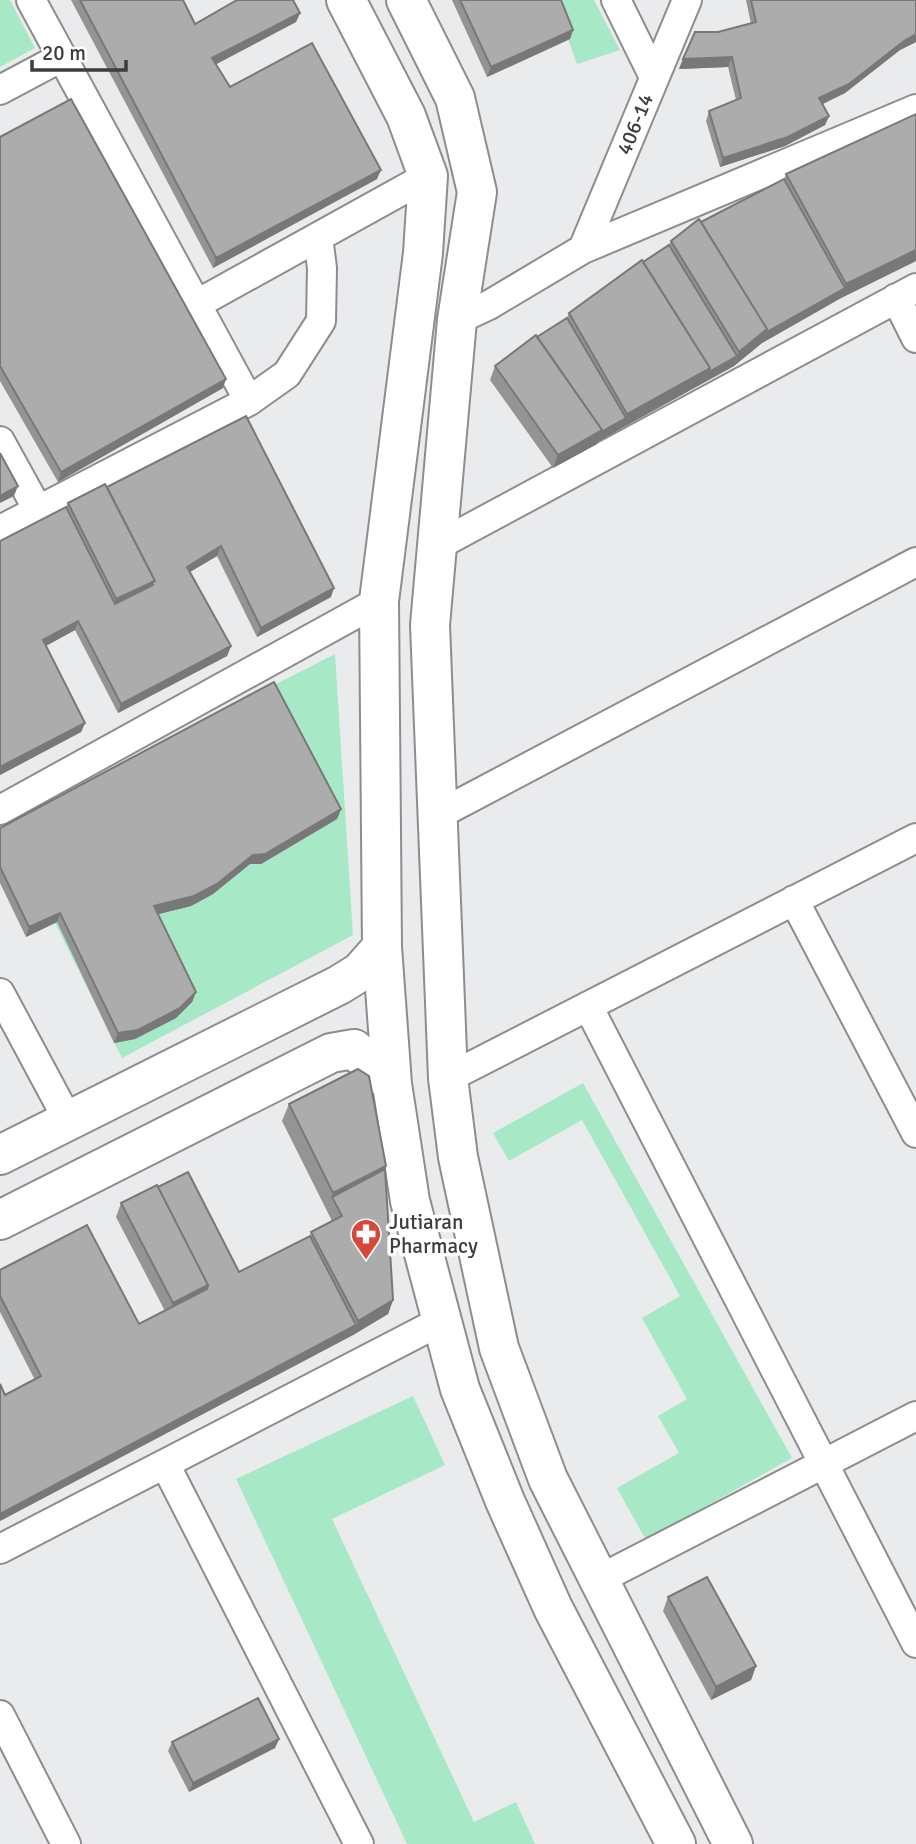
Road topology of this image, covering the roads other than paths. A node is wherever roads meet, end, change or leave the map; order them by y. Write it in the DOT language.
graph roads {
  1 [pos="31,0"];
  2 [pos="346,0"];
  3 [pos="406,0"];
  4 [pos="616,0"];
  5 [pos="687,0"];
  6 [pos="62,57"];
  7 [pos="654,77"];
  8 [pos="0,90"];
  9 [pos="916,109"];
  10 [pos="428,176"];
  11 [pos="318,237"];
  12 [pos="583,249"];
  13 [pos="906,293"];
  14 [pos="197,304"];
  15 [pos="457,320"];
  16 [pos="916,338"];
  17 [pos="249,401"];
  18 [pos="0,441"];
  19 [pos="38,510"];
  20 [pos="0,530"];
  21 [pos="435,547"];
  22 [pos="916,562"];
  23 [pos="379,601"];
  24 [pos="0,810"];
  25 [pos="436,816"];
  26 [pos="916,838"];
  27 [pos="794,900"];
  28 [pos="382,947"];
  29 [pos="0,993"];
  30 [pos="588,1006"];
  31 [pos="281,1014"];
  32 [pos="310,1064"];
  33 [pos="448,1078"];
  34 [pos="392,1084"];
  35 [pos="68,1121"];
  36 [pos="916,1133"];
  37 [pos="0,1154"];
  38 [pos="0,1220"];
  39 [pos="442,1321"];
  40 [pos="916,1416"];
  41 [pos="165,1464"];
  42 [pos="823,1464"];
  43 [pos="548,1479"];
  44 [pos="505,1501"];
  45 [pos="0,1549"];
  46 [pos="598,1580"];
  47 [pos="916,1643"];
  48 [pos="0,1715"];
  49 [pos="66,1844"];
  50 [pos="359,1844"];
  51 [pos="676,1844"];
  52 [pos="733,1844"];
  1 -- 6 [label="street"];
  2 -- 10 [label="main road"];
  3 -- 15 [label="main road"];
  4 -- 7 [label="street"];
  5 -- 7 [label="street, 406-14"];
  6 -- 8 [label="street"];
  6 -- 14 [label="street"];
  7 -- 12 [label="street, 406-14"];
  9 -- 12 [label="street"];
  10 -- 11 [label="street"];
  10 -- 23 [label="main road"];
  11 -- 14 [label="street"];
  11 -- 17 [label="street"];
  12 -- 15 [label="street"];
  13 -- 16 [label="street"];
  13 -- 21 [label="street"];
  14 -- 17 [label="street"];
  15 -- 21 [label="main road"];
  17 -- 19 [label="street"];
  18 -- 19 [label="street"];
  19 -- 20 [label="street"];
  21 -- 25 [label="main road"];
  22 -- 25 [label="street"];
  23 -- 24 [label="street"];
  23 -- 28 [label="main road"];
  25 -- 33 [label="main road"];
  26 -- 27 [label="street"];
  27 -- 30 [label="street"];
  27 -- 36 [label="street"];
  28 -- 31 [label="main road"];
  28 -- 34 [label="main road"];
  29 -- 35 [label="street"];
  30 -- 33 [label="street"];
  30 -- 42 [label="street"];
  31 -- 32 [label="main road"];
  31 -- 35 [label="main road"];
  32 -- 34 [label="main road"];
  32 -- 38 [label="main road"];
  33 -- 43 [label="main road"];
  34 -- 39 [label="main road"];
  35 -- 37 [label="main road"];
  39 -- 41 [label="street"];
  39 -- 44 [label="main road"];
  40 -- 42 [label="street"];
  41 -- 45 [label="street"];
  41 -- 50 [label="street"];
  42 -- 46 [label="street"];
  42 -- 47 [label="street"];
  43 -- 44 [label="main road"];
  43 -- 46 [label="main road"];
  44 -- 51 [label="main road"];
  46 -- 52 [label="main road"];
  48 -- 49 [label="street"];
}
